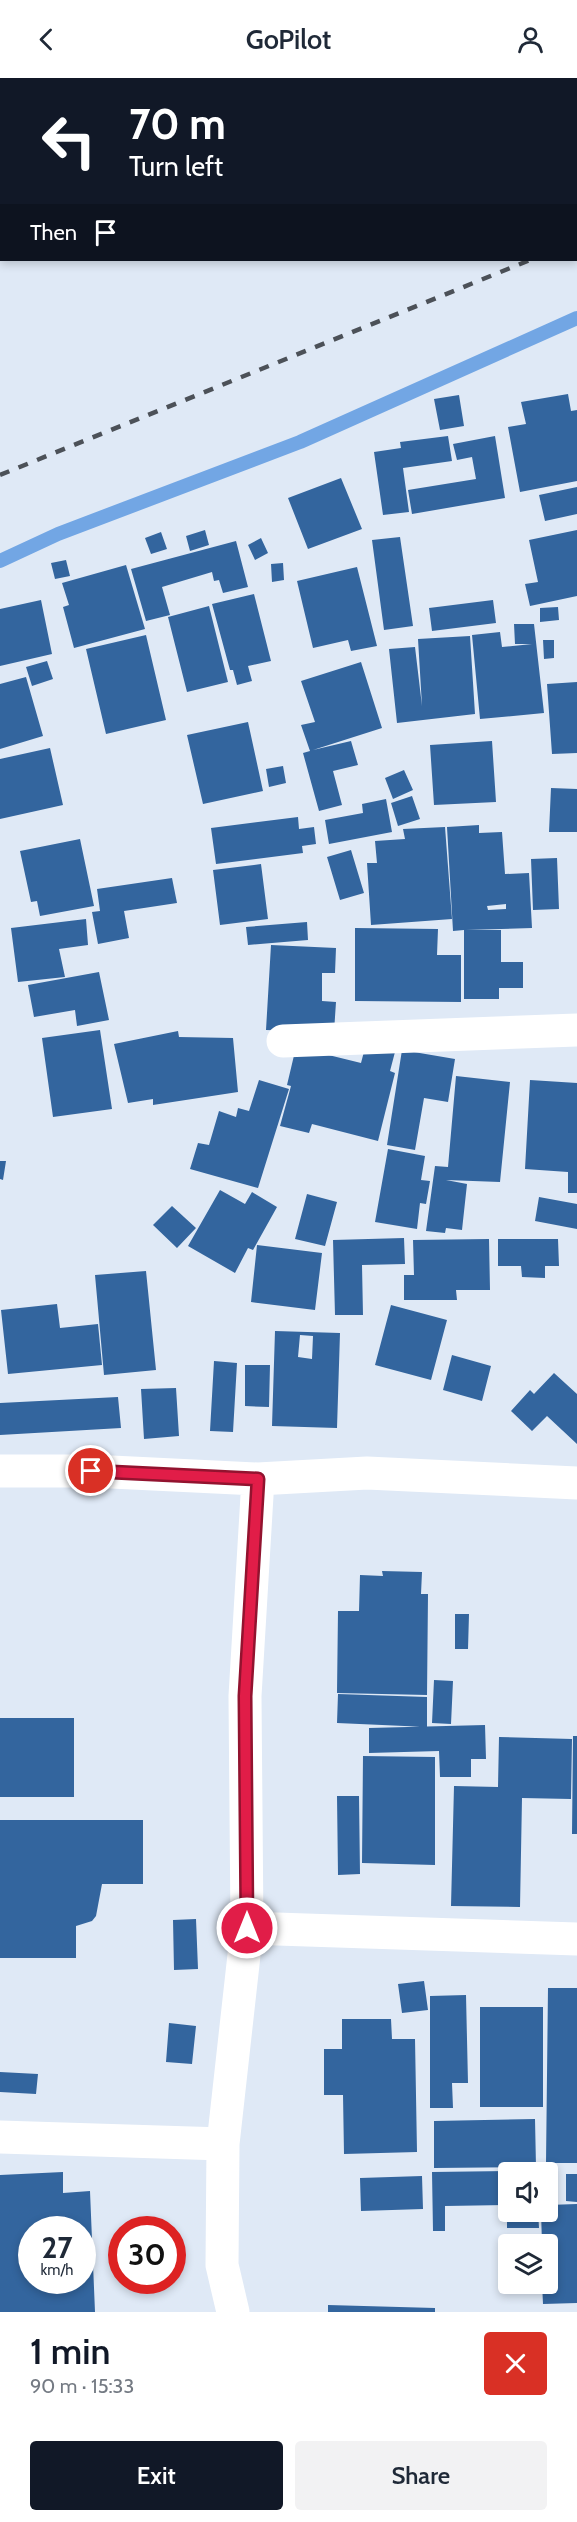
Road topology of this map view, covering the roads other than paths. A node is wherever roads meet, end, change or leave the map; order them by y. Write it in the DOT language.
graph roads {
  1 [pos="577,1030"];
  2 [pos="283,1041"];
  3 [pos="0,1471"];
  4 [pos="258,1479"];
  5 [pos="577,1483"];
  6 [pos="247,1928"];
  7 [pos="577,1939"];
  8 [pos="0,2137"];
  9 [pos="224,2144"];
  10 [pos="234,2312"];
  1 -- 2 [label="street"];
  3 -- 4 [label="street"];
  4 -- 5 [label="street"];
  4 -- 6 [label="street"];
  6 -- 7 [label="street"];
  6 -- 9 [label="street"];
  8 -- 9 [label="street"];
  9 -- 10 [label="street"];
}
